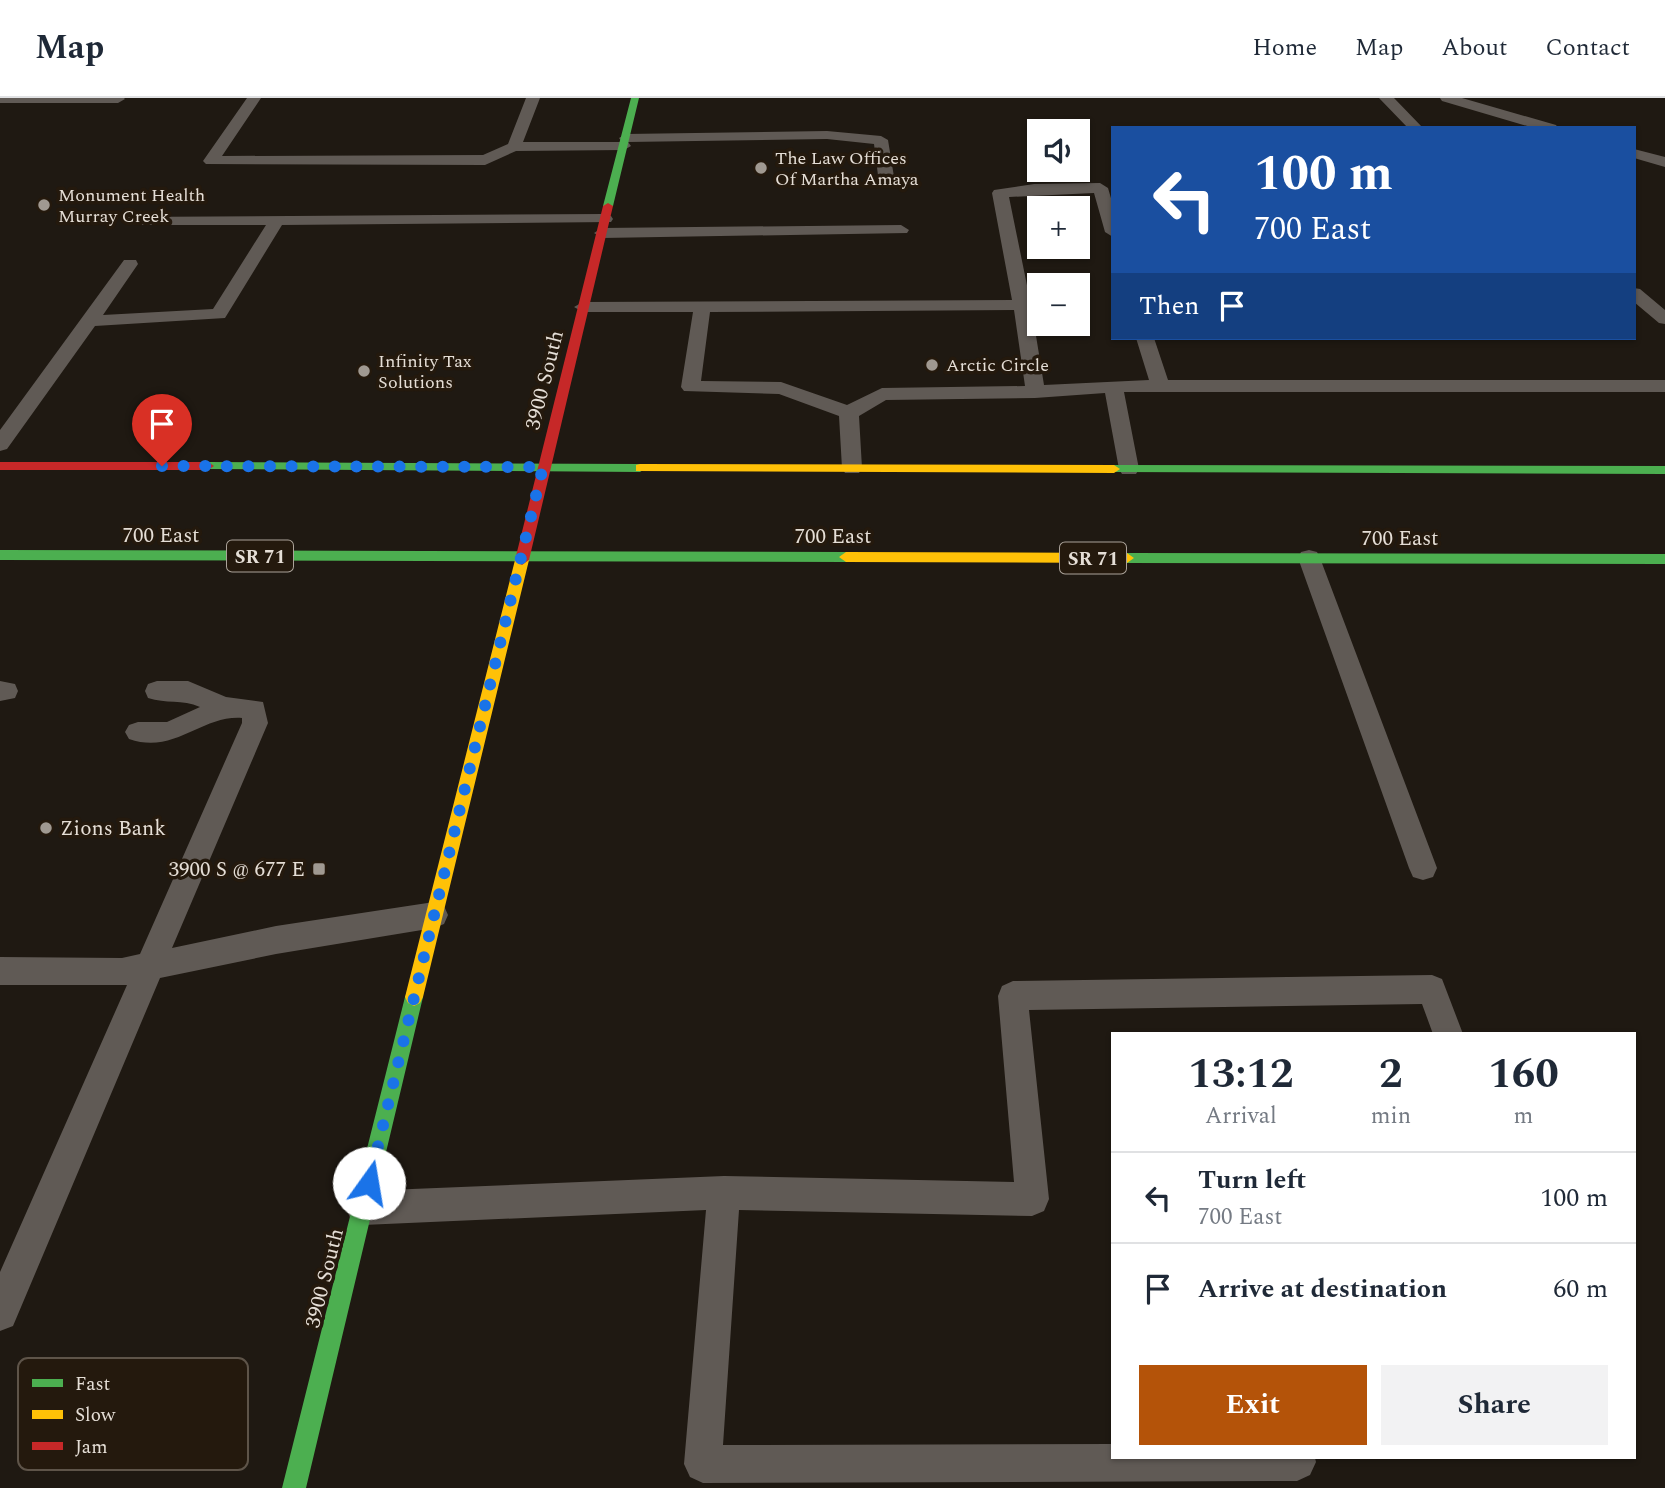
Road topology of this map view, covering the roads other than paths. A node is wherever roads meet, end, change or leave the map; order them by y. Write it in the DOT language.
graph roads {
  1 [pos="254,98"];
  2 [pos="533,98"];
  3 [pos="635,98"];
  4 [pos="1386,98"];
  5 [pos="1447,98"];
  6 [pos="0,99"];
  7 [pos="118,99"];
  8 [pos="1414,126"];
  9 [pos="1544,126"];
  10 [pos="625,142"];
  11 [pos="514,147"];
  12 [pos="1636,154"];
  13 [pos="1665,162"];
  14 [pos="887,183"];
  15 [pos="134,220"];
  16 [pos="277,220"];
  17 [pos="1111,225"];
  18 [pos="603,226"];
  19 [pos="901,230"];
  20 [pos="130,264"];
  21 [pos="1636,295"];
  22 [pos="1022,305"];
  23 [pos="583,307"];
  24 [pos="702,308"];
  25 [pos="1665,319"];
  26 [pos="90,321"];
  27 [pos="1146,340"];
  28 [pos="1113,386"];
  29 [pos="1160,386"];
  30 [pos="1665,386"];
  31 [pos="1035,392"];
  32 [pos="849,412"];
  33 [pos="0,444"];
  34 [pos="0,466"];
  35 [pos="543,467"];
  36 [pos="852,468"];
  37 [pos="1129,469"];
  38 [pos="1665,470"];
  39 [pos="0,555"];
  40 [pos="520,557"];
  41 [pos="1309,558"];
  42 [pos="1665,559"];
  43 [pos="157,691"];
  44 [pos="224,708"];
  45 [pos="138,732"];
  46 [pos="1423,868"];
  47 [pos="434,915"];
  48 [pos="150,965"];
  49 [pos="0,971"];
  50 [pos="1447,1032"];
  51 [pos="723,1193"];
  52 [pos="363,1208"];
  53 [pos="0,1313"];
  54 [pos="1296,1459"];
  55 [pos="294,1488"];
  1 -- 11 [label="lane"];
  2 -- 11 [label="lane"];
  3 -- 10 [label="main road, 3900 South"];
  4 -- 8 [label="lane"];
  5 -- 9 [label="lane"];
  6 -- 7 [label="lane"];
  10 -- 11 [label="lane"];
  10 -- 14 [label="lane"];
  10 -- 18 [label="main road, 3900 South"];
  12 -- 13 [label="lane"];
  15 -- 16 [label="lane"];
  16 -- 18 [label="lane"];
  16 -- 26 [label="lane"];
  17 -- 22 [label="lane"];
  18 -- 19 [label="lane"];
  18 -- 23 [label="main road, 3900 South"];
  20 -- 26 [label="lane"];
  21 -- 25 [label="lane"];
  22 -- 24 [label="lane"];
  22 -- 31 [label="lane"];
  23 -- 24 [label="lane"];
  23 -- 35 [label="main road, 3900 South"];
  24 -- 32 [label="lane"];
  26 -- 33 [label="lane"];
  27 -- 29 [label="lane"];
  28 -- 29 [label="lane"];
  28 -- 31 [label="lane"];
  28 -- 37 [label="lane"];
  29 -- 30 [label="lane"];
  31 -- 32 [label="lane"];
  32 -- 36 [label="lane"];
  34 -- 35 [label="main road"];
  35 -- 36 [label="main road"];
  35 -- 40 [label="main road, 3900 South"];
  36 -- 37 [label="main road"];
  37 -- 38 [label="main road"];
  39 -- 40 [label="main road, 700 East / SR 71"];
  40 -- 41 [label="main road, 700 East / SR 71"];
  40 -- 47 [label="main road, 3900 South"];
  41 -- 42 [label="main road, 700 East / SR 71"];
  41 -- 46 [label="lane"];
  43 -- 44 [label="lane"];
  44 -- 45 [label="lane"];
  44 -- 48 [label="lane"];
  47 -- 48 [label="lane"];
  47 -- 52 [label="main road, 3900 South"];
  48 -- 49 [label="lane"];
  48 -- 53 [label="lane"];
  50 -- 51 [label="lane"];
  51 -- 52 [label="lane"];
  51 -- 54 [label="lane"];
  52 -- 55 [label="main road, 3900 South"];
}
